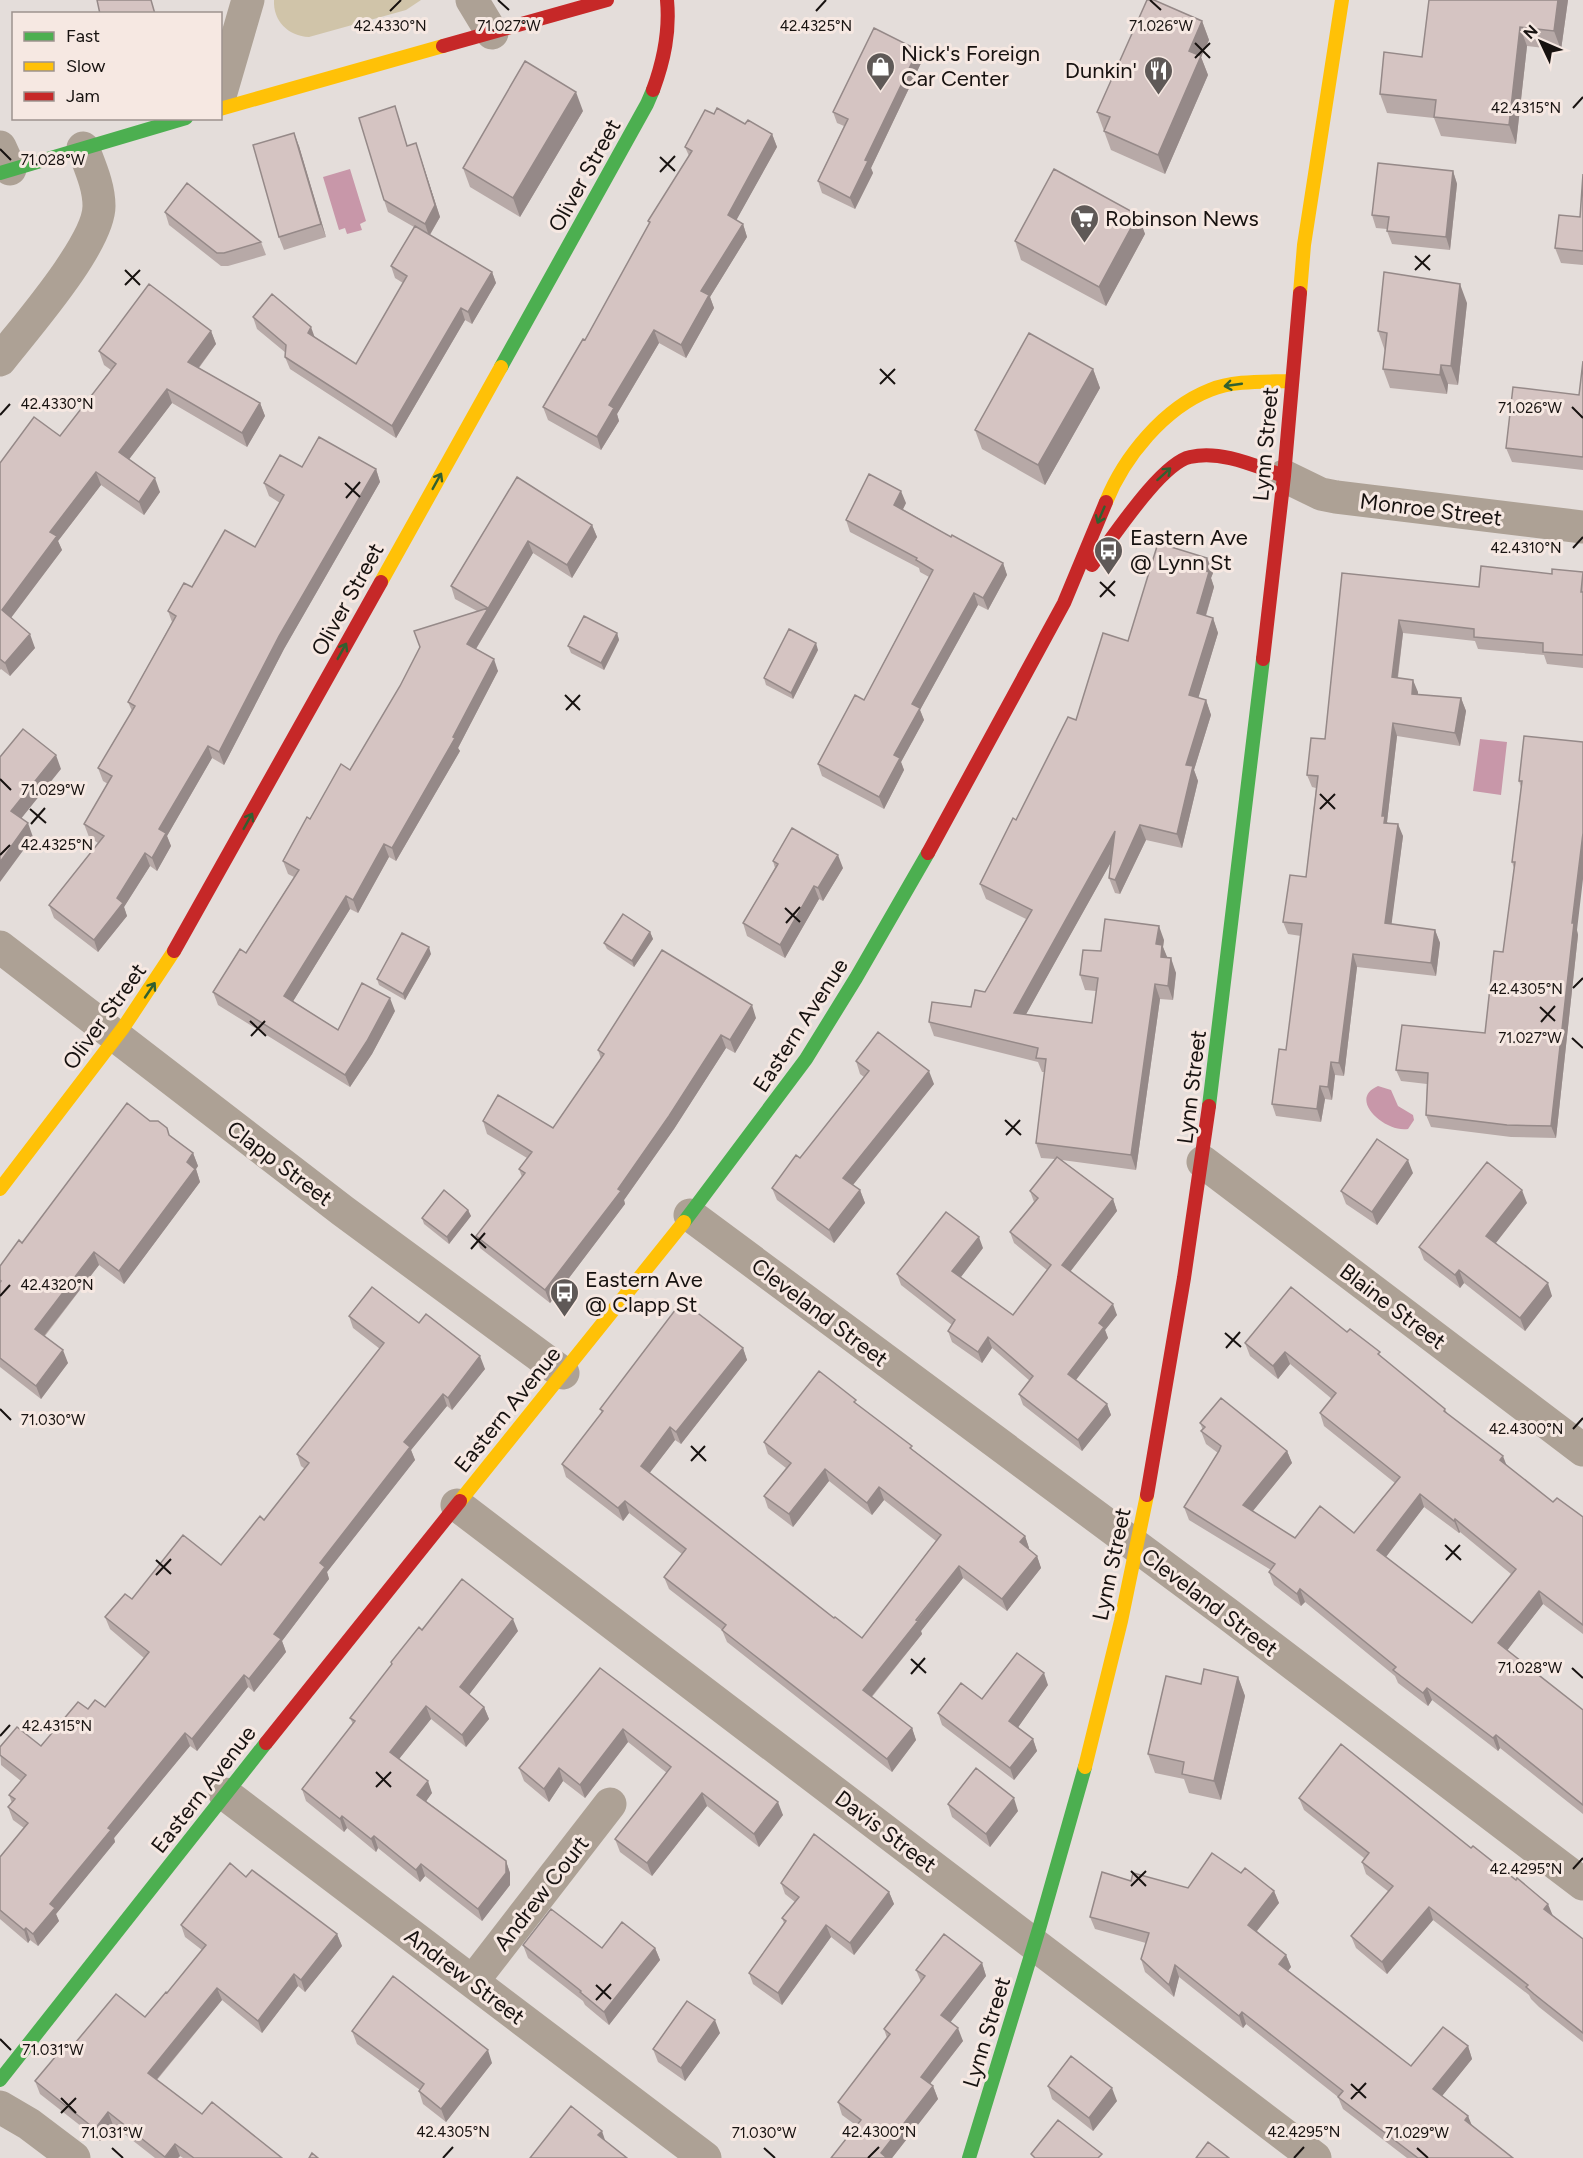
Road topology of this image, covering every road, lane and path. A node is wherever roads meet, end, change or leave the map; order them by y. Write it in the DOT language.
graph roads {
  1 [pos="248,0"];
  2 [pos="472,0"];
  3 [pos="607,0"];
  4 [pos="667,0"];
  5 [pos="1342,0"];
  6 [pos="492,33"];
  7 [pos="222,89"];
  8 [pos="222,108"];
  9 [pos="179,120"];
  10 [pos="84,148"];
  11 [pos="3,163"];
  12 [pos="0,360"];
  13 [pos="1292,381"];
  14 [pos="1284,476"];
  15 [pos="1583,527"];
  16 [pos="1064,603"];
  17 [pos="0,947"];
  18 [pos="116,1038"];
  19 [pos="1203,1162"];
  20 [pos="0,1189"];
  21 [pos="690,1215"];
  22 [pos="563,1373"];
  23 [pos="1583,1450"];
  24 [pos="458,1505"];
  25 [pos="1137,1548"];
  26 [pos="225,1794"];
  27 [pos="610,1804"];
  28 [pos="1583,1884"];
  29 [pos="1035,1945"];
  30 [pos="473,1981"];
  31 [pos="0,2080"];
  32 [pos="0,2107"];
  33 [pos="74,2158"];
  34 [pos="705,2158"];
  35 [pos="969,2158"];
  36 [pos="1315,2158"];
  1 -- 7 [label="street"];
  2 -- 6 [label="street"];
  3 -- 6 [label="main road"];
  18 -- 4 [label="main road, Oliver Street, one-way"];
  5 -- 13 [label="main road, Lynn Street"];
  6 -- 8 [label="main road"];
  9 -- 10 [label="main road"];
  10 -- 11 [label="main road"];
  10 -- 12 [label="street"];
  13 -- 14 [label="main road, Lynn Street"];
  13 -- 16 [label="main road, Eastern Avenue, one-way"];
  14 -- 15 [label="street, Monroe Street"];
  16 -- 14 [label="main road, Eastern Avenue, one-way"];
  14 -- 19 [label="main road, Lynn Street"];
  16 -- 21 [label="main road, Eastern Avenue"];
  17 -- 18 [label="street, Clapp Street"];
  18 -- 20 [label="main road, Oliver Street"];
  18 -- 22 [label="street, Clapp Street"];
  19 -- 23 [label="street, Blaine Street"];
  19 -- 25 [label="main road, Lynn Street"];
  21 -- 22 [label="main road, Eastern Avenue"];
  21 -- 25 [label="street, Cleveland Street"];
  22 -- 24 [label="main road, Eastern Avenue"];
  24 -- 26 [label="main road, Eastern Avenue"];
  24 -- 29 [label="street, Davis Street"];
  25 -- 28 [label="street, Cleveland Street"];
  25 -- 29 [label="main road, Lynn Street"];
  26 -- 30 [label="street, Andrew Street"];
  26 -- 31 [label="main road, Eastern Avenue"];
  27 -- 30 [label="street, Andrew Court"];
  29 -- 35 [label="main road, Lynn Street"];
  29 -- 36 [label="street, Davis Street"];
  30 -- 34 [label="street, Andrew Street"];
  32 -- 33 [label="street"];
}
